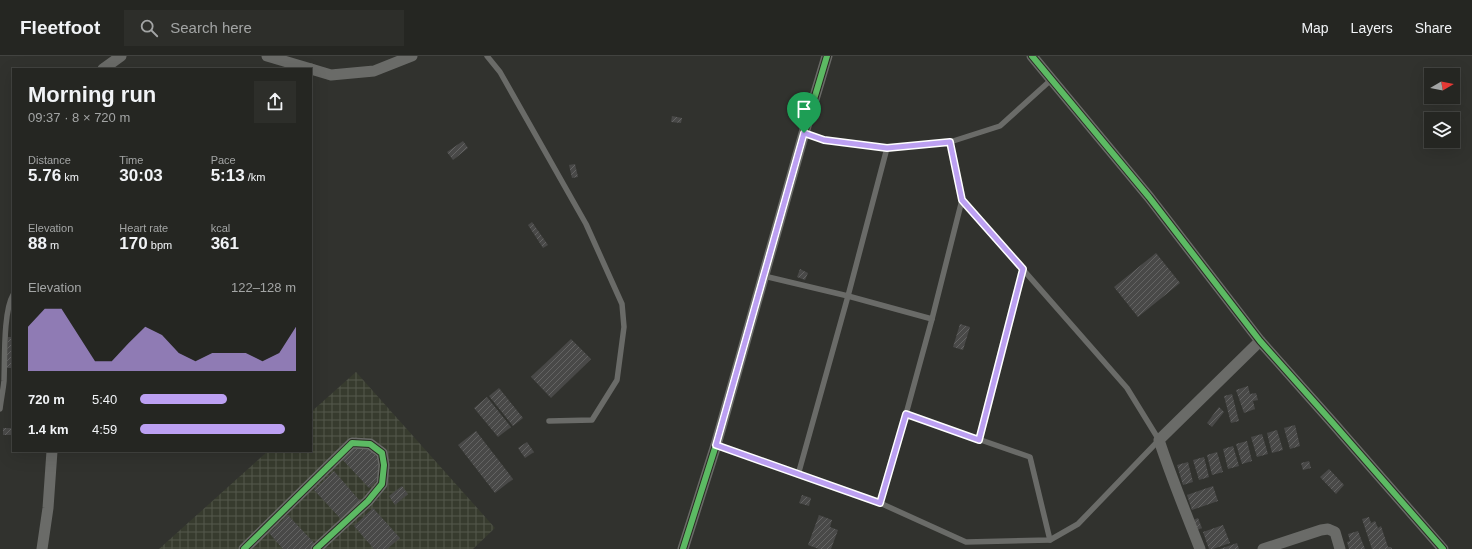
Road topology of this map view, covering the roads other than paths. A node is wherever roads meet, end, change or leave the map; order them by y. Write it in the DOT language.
graph roads {
  1 [pos="121,56"];
  2 [pos="266,56"];
  3 [pos="412,56"];
  4 [pos="487,56"];
  5 [pos="827,56"];
  6 [pos="1032,56"];
  7 [pos="104,68"];
  8 [pos="308,68"];
  9 [pos="312,69"];
  10 [pos="1052,79"];
  11 [pos="804,133"];
  12 [pos="950,142"];
  13 [pos="887,148"];
  14 [pos="962,200"];
  15 [pos="1023,269"];
  16 [pos="764,276"];
  17 [pos="848,296"];
  18 [pos="12,297"];
  19 [pos="932,319"];
  20 [pos="1260,341"];
  21 [pos="0,409"];
  22 [pos="906,414"];
  23 [pos="549,421"];
  24 [pos="979,440"];
  25 [pos="1159,440"];
  26 [pos="716,445"];
  27 [pos="52,452"];
  28 [pos="798,475"];
  29 [pos="880,503"];
  30 [pos="1050,540"];
  31 [pos="42,549"];
  32 [pos="244,549"];
  33 [pos="316,549"];
  34 [pos="683,549"];
  35 [pos="1200,549"];
  36 [pos="1263,549"];
  37 [pos="1340,549"];
  38 [pos="1443,549"];
  1 -- 7 [label="street"];
  2 -- 8 [label="street"];
  3 -- 9 [label="street"];
  4 -- 23 [label="lane"];
  5 -- 11 [label="street"];
  6 -- 10 [label="street"];
  10 -- 12 [label="lane"];
  10 -- 20 [label="street"];
  11 -- 13 [label="lane"];
  11 -- 16 [label="street"];
  12 -- 13 [label="lane"];
  12 -- 14 [label="lane"];
  13 -- 17 [label="lane"];
  14 -- 15 [label="lane"];
  14 -- 19 [label="lane"];
  15 -- 24 [label="lane"];
  15 -- 25 [label="lane"];
  16 -- 17 [label="lane"];
  16 -- 26 [label="street"];
  17 -- 19 [label="lane"];
  17 -- 28 [label="lane"];
  18 -- 21 [label="lane"];
  19 -- 22 [label="lane"];
  20 -- 25 [label="street"];
  20 -- 38 [label="street"];
  22 -- 24 [label="lane"];
  22 -- 29 [label="lane"];
  24 -- 30 [label="lane"];
  25 -- 30 [label="lane"];
  25 -- 35 [label="street"];
  26 -- 28 [label="lane"];
  26 -- 34 [label="street"];
  27 -- 31 [label="street"];
  28 -- 29 [label="lane"];
  29 -- 30 [label="lane"];
  32 -- 33 [label="street"];
  36 -- 37 [label="street"];
}
